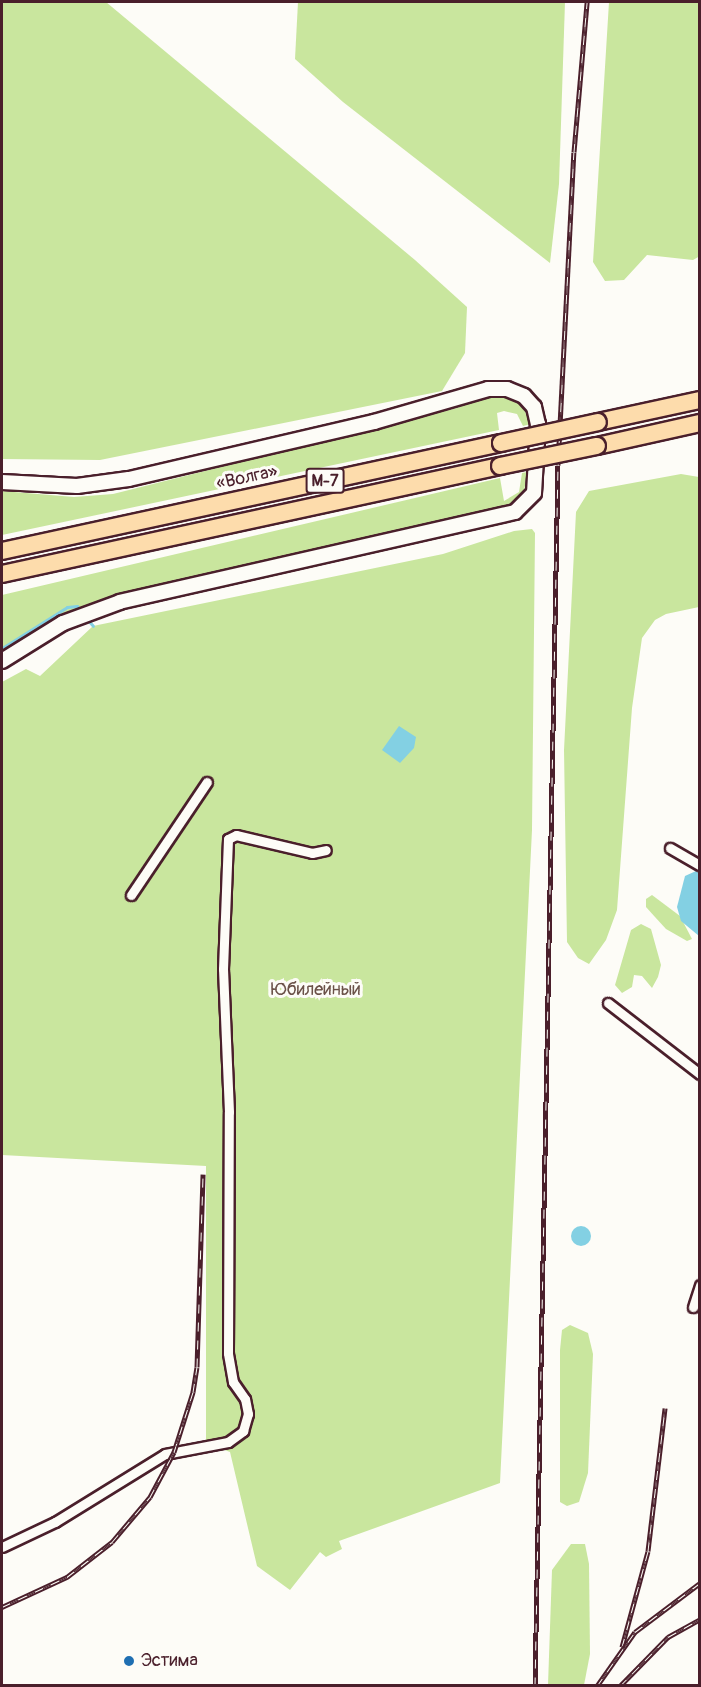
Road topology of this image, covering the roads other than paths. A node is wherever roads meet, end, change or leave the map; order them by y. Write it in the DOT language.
graph roads {
  1 [pos="699,400"];
  2 [pos="699,423"];
  3 [pos="2,482"];
  4 [pos="2,551"];
  5 [pos="2,574"];
  6 [pos="2,661"];
  7 [pos="207,782"];
  8 [pos="670,848"];
  9 [pos="326,850"];
  10 [pos="699,866"];
  11 [pos="131,895"];
  12 [pos="608,1003"];
  13 [pos="699,1074"];
  14 [pos="699,1286"];
  15 [pos="693,1307"];
  16 [pos="2,1547"];
  1 -- 4 [label="highway, «Волга» / М-7, bridge"];
  2 -- 5 [label="highway, М-7, bridge"];
  3 -- 6 [label="main road"];
  7 -- 11 [label="street"];
  8 -- 10 [label="street"];
  9 -- 16 [label="street"];
  12 -- 13 [label="street"];
  14 -- 15 [label="street"];
}
